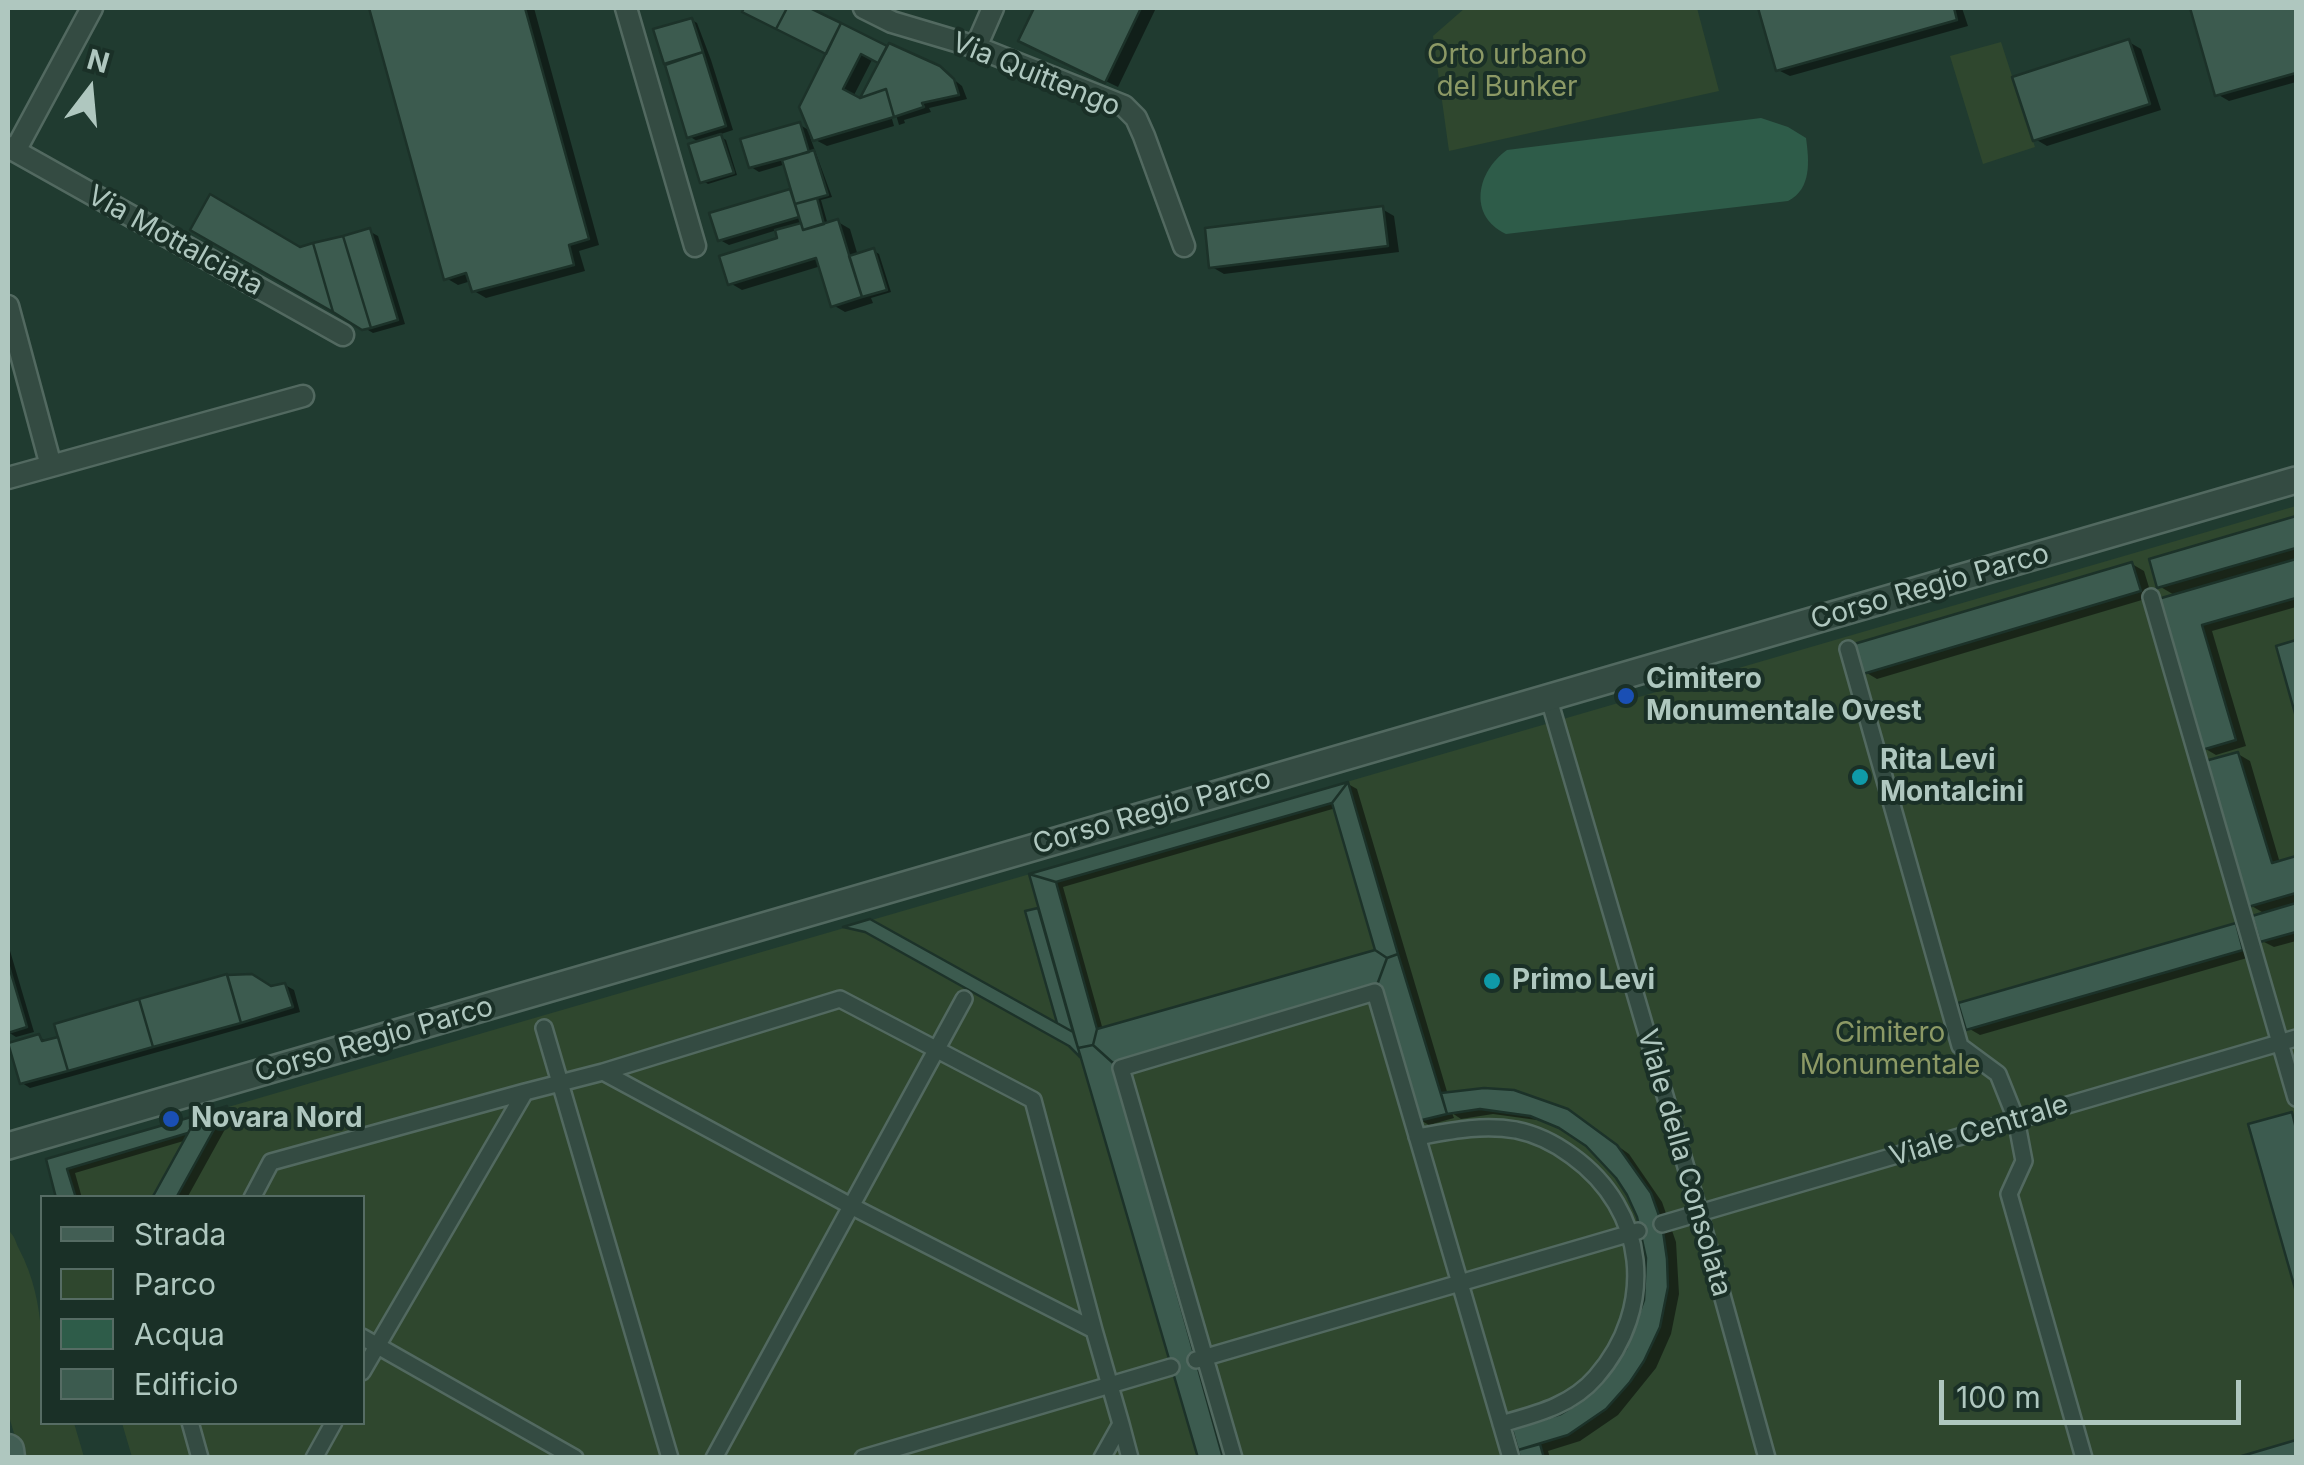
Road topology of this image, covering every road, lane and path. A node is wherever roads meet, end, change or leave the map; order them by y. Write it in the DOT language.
graph roads {
  1 [pos="92,8"];
  2 [pos="626,8"];
  3 [pos="864,8"];
  4 [pos="994,8"];
  5 [pos="976,47"];
  6 [pos="11,149"];
  7 [pos="695,246"];
  8 [pos="1184,246"];
  9 [pos="8,306"];
  10 [pos="344,335"];
  11 [pos="304,396"];
  12 [pos="51,466"];
  13 [pos="8,478"];
  14 [pos="2296,480"];
  15 [pos="2151,597"];
  16 [pos="1848,648"];
  17 [pos="1548,696"];
  18 [pos="964,999"];
  19 [pos="544,1028"];
  20 [pos="2288,1040"];
  21 [pos="936,1050"];
  22 [pos="602,1072"];
  23 [pos="561,1083"];
  24 [pos="525,1092"];
  25 [pos="2296,1098"];
  26 [pos="2016,1119"];
  27 [pos="1417,1137"];
  28 [pos="9,1142"];
  29 [pos="254,1195"];
  30 [pos="851,1206"];
  31 [pos="1700,1215"];
  32 [pos="1662,1224"];
  33 [pos="1636,1231"];
  34 [pos="1462,1283"];
  35 [pos="1094,1330"];
  36 [pos="370,1341"];
  37 [pos="1201,1359"];
  38 [pos="1170,1367"];
  39 [pos="1110,1384"];
  40 [pos="1121,1424"];
  41 [pos="1501,1424"];
  42 [pos="191,1425"];
  43 [pos="332,1425"];
  44 [pos="200,1458"];
  45 [pos="314,1458"];
  46 [pos="575,1458"];
  47 [pos="670,1458"];
  48 [pos="714,1458"];
  49 [pos="862,1458"];
  50 [pos="1102,1458"];
  51 [pos="1130,1458"];
  52 [pos="1234,1458"];
  53 [pos="1510,1458"];
  54 [pos="1767,1458"];
  55 [pos="2084,1458"];
  1 -- 6 [label="street"];
  2 -- 7 [label="street"];
  3 -- 5 [label="street, Via Quittengo"];
  4 -- 5 [label="street"];
  5 -- 8 [label="street, Via Quittengo"];
  6 -- 10 [label="street, Via Mottalciata"];
  9 -- 12 [label="street"];
  11 -- 12 [label="street"];
  12 -- 13 [label="street"];
  14 -- 17 [label="street, Corso Regio Parco"];
  15 -- 20 [label="street"];
  16 -- 26 [label="street"];
  17 -- 28 [label="street, Corso Regio Parco"];
  17 -- 31 [label="street, Viale della Consolata"];
  18 -- 21 [label="street"];
  19 -- 23 [label="street"];
  20 -- 25 [label="street"];
  20 -- 26 [label="street, Viale Centrale"];
  21 -- 22 [label="street"];
  21 -- 30 [label="street"];
  21 -- 35 [label="street"];
  22 -- 23 [label="street"];
  22 -- 30 [label="street"];
  23 -- 24 [label="street"];
  23 -- 47 [label="street"];
  24 -- 29 [label="street"];
  24 -- 36 [label="street"];
  26 -- 31 [label="street, Viale Centrale"];
  26 -- 55 [label="street"];
  27 -- 33 [label="street"];
  27 -- 34 [label="street"];
  27 -- 37 [label="street"];
  30 -- 35 [label="street"];
  30 -- 48 [label="street"];
  31 -- 32 [label="street, Viale Centrale"];
  31 -- 54 [label="street, Viale della Consolata"];
  33 -- 34 [label="street"];
  33 -- 41 [label="street"];
  34 -- 37 [label="street"];
  34 -- 41 [label="street"];
  35 -- 39 [label="street"];
  36 -- 46 [label="street"];
  37 -- 52 [label="street"];
  38 -- 39 [label="street"];
  39 -- 40 [label="street"];
  39 -- 49 [label="street"];
  40 -- 50 [label="street"];
  40 -- 51 [label="street"];
  41 -- 53 [label="street"];
  42 -- 44 [label="street"];
  43 -- 45 [label="street"];
}
